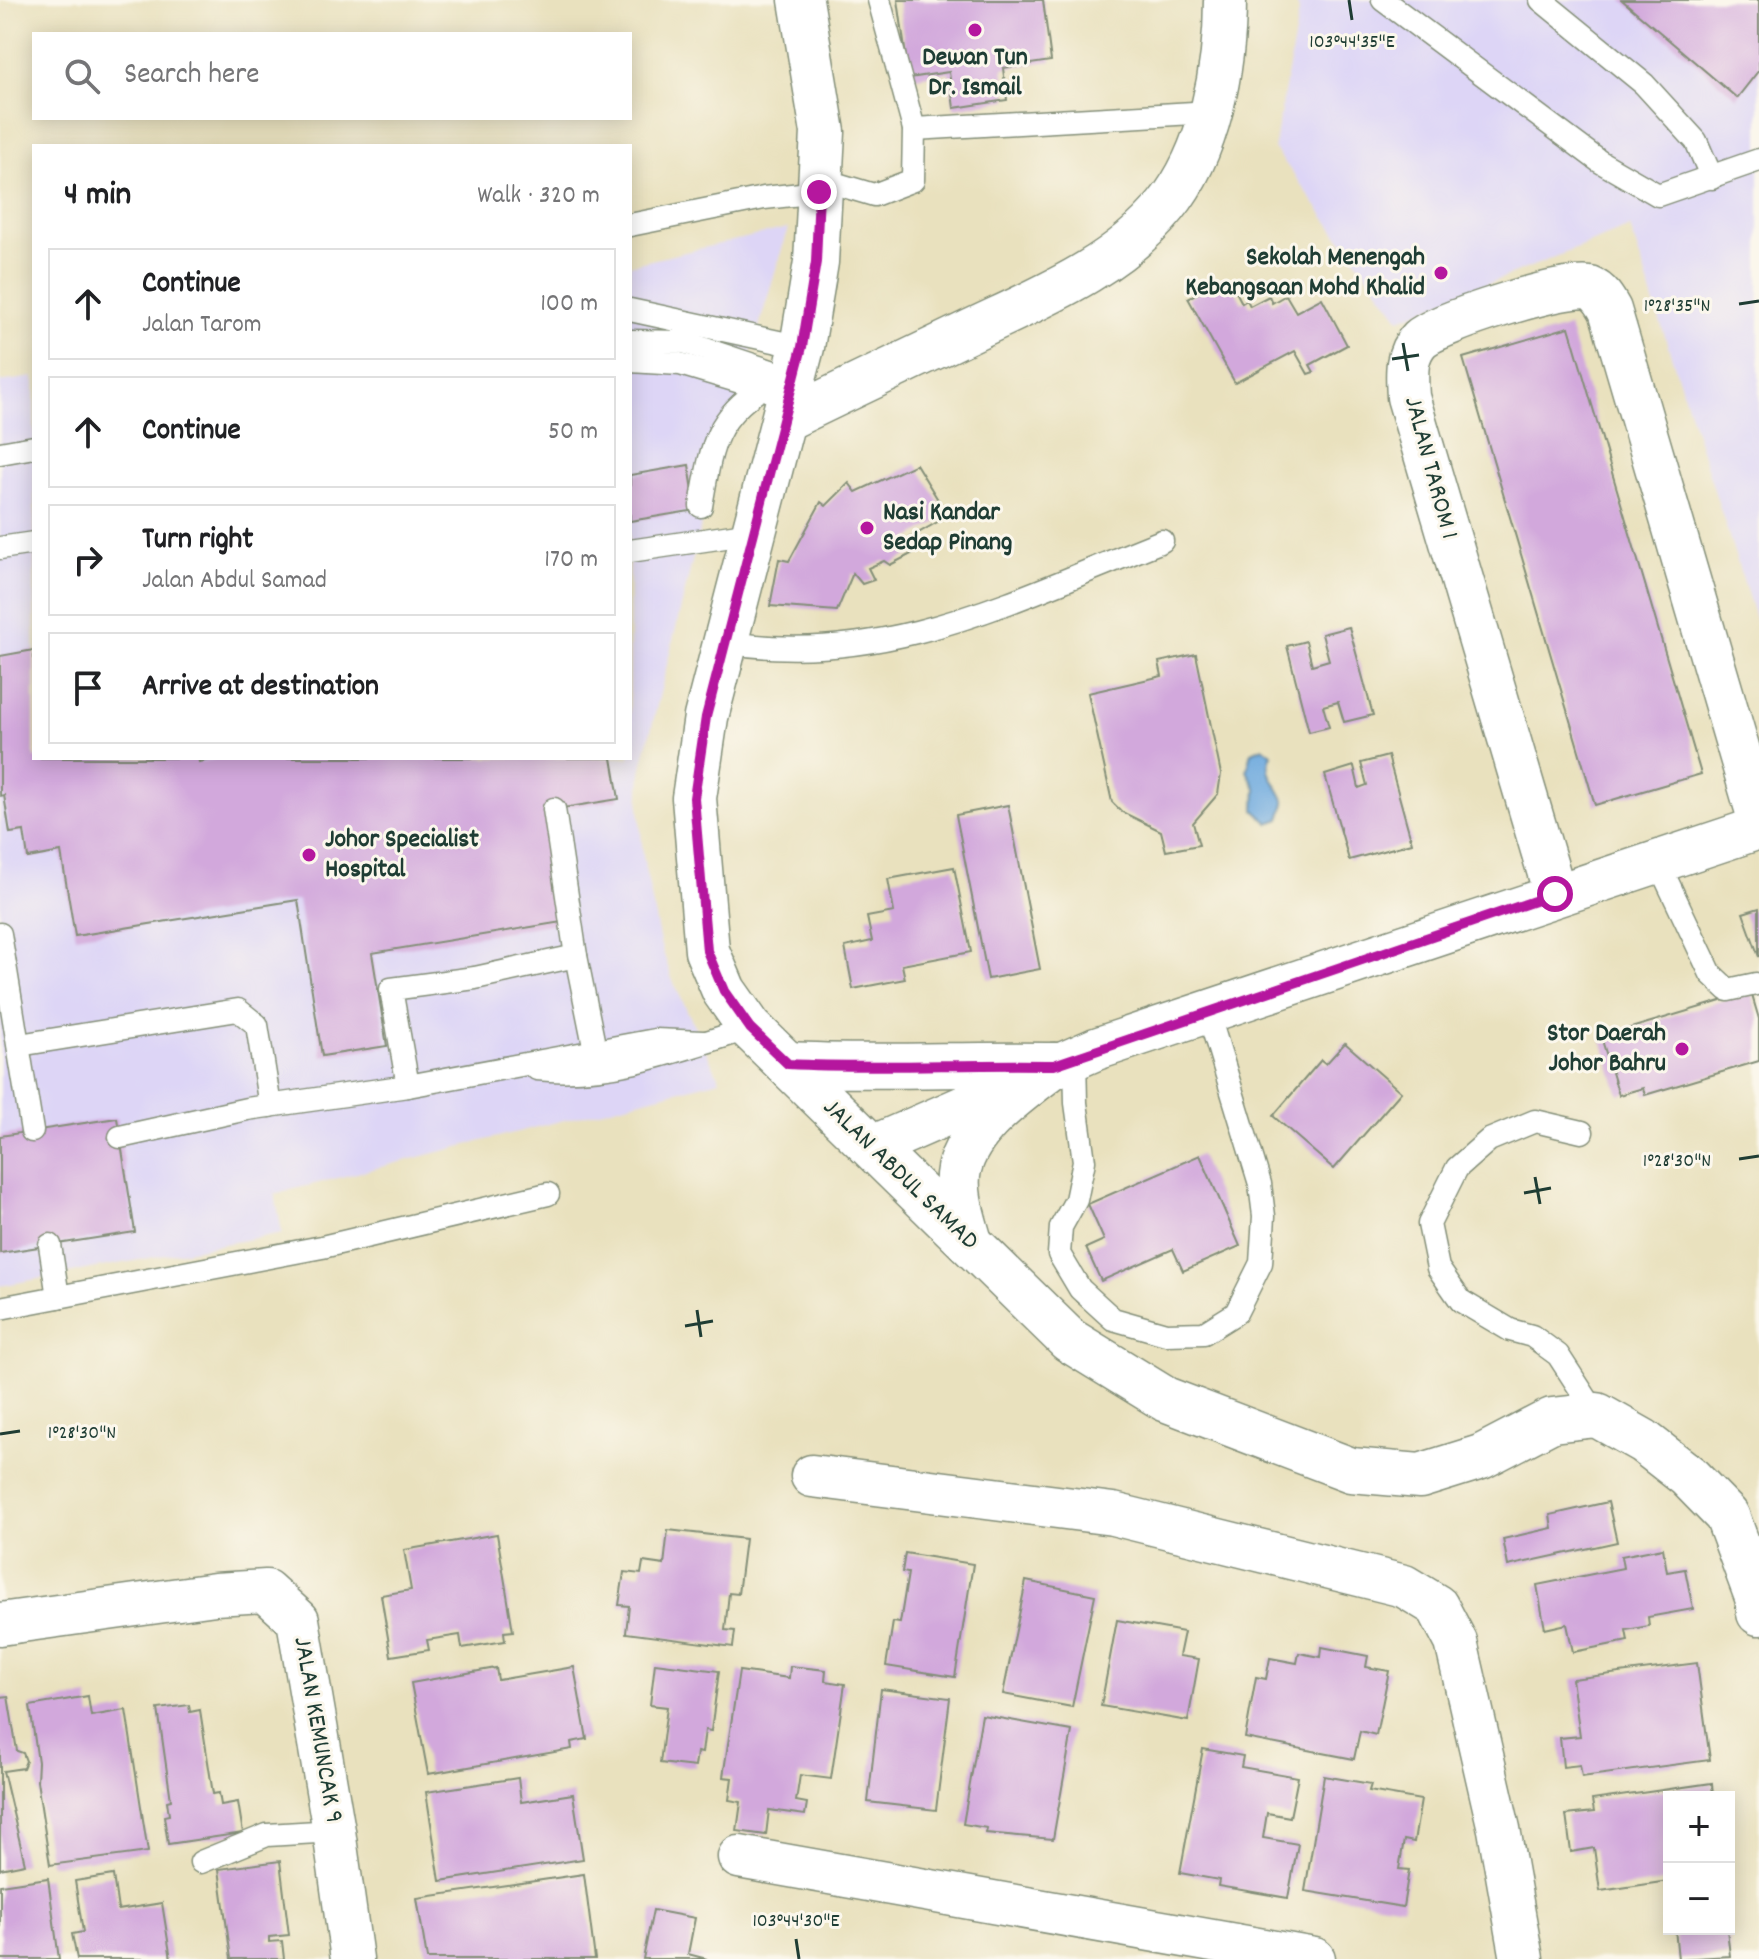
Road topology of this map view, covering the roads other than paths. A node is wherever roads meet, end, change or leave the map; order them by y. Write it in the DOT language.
graph roads {
  1 [pos="801,0"];
  2 [pos="879,0"];
  3 [pos="1225,0"];
  4 [pos="1383,0"];
  5 [pos="1541,0"];
  6 [pos="1211,112"];
  7 [pos="914,129"];
  8 [pos="1759,160"];
  9 [pos="1712,178"];
  10 [pos="820,186"];
  11 [pos="632,225"];
  12 [pos="632,311"];
  13 [pos="632,341"];
  14 [pos="632,361"];
  15 [pos="785,386"];
  16 [pos="32,447"];
  17 [pos="0,453"];
  18 [pos="701,506"];
  19 [pos="752,533"];
  20 [pos="1162,541"];
  21 [pos="32,543"];
  22 [pos="0,548"];
  23 [pos="632,551"];
  24 [pos="724,642"];
  25 [pos="554,809"];
  26 [pos="1759,819"];
  27 [pos="1759,828"];
  28 [pos="1657,860"];
  29 [pos="1555,894"];
  30 [pos="0,934"];
  31 [pos="576,956"];
  32 [pos="1756,984"];
  33 [pos="1208,1013"];
  34 [pos="750,1028"];
  35 [pos="703,1042"];
  36 [pos="19,1045"];
  37 [pos="595,1050"];
  38 [pos="1065,1061"];
  39 [pos="788,1064"];
  40 [pos="522,1068"];
  41 [pos="408,1086"];
  42 [pos="270,1106"];
  43 [pos="32,1131"];
  44 [pos="1582,1132"];
  45 [pos="120,1137"];
  46 [pos="872,1147"];
  47 [pos="548,1194"];
  48 [pos="970,1242"];
  49 [pos="50,1245"];
  50 [pos="58,1297"];
  51 [pos="0,1308"];
  52 [pos="1597,1415"];
  53 [pos="812,1476"];
  54 [pos="1759,1613"];
  55 [pos="0,1624"];
  56 [pos="334,1831"];
  57 [pos="739,1857"];
  58 [pos="201,1862"];
  59 [pos="352,1959"];
  60 [pos="1314,1959"];
  61 [pos="1522,1959"];
  1 -- 10 [label="street, JALAN ABDUL SAMAD"];
  2 -- 7 [label="lane"];
  3 -- 6 [label="street"];
  4 -- 9 [label="lane"];
  5 -- 9 [label="lane"];
  6 -- 7 [label="lane"];
  6 -- 15 [label="street"];
  7 -- 10 [label="lane"];
  8 -- 9 [label="lane"];
  10 -- 11 [label="lane"];
  10 -- 15 [label="street, JALAN ABDUL SAMAD"];
  12 -- 15 [label="lane"];
  13 -- 15 [label="lane"];
  14 -- 15 [label="lane"];
  15 -- 18 [label="lane"];
  15 -- 19 [label="street, JALAN ABDUL SAMAD"];
  16 -- 17 [label="lane"];
  19 -- 23 [label="lane"];
  19 -- 24 [label="street, JALAN ABDUL SAMAD"];
  20 -- 24 [label="lane"];
  21 -- 22 [label="lane"];
  24 -- 34 [label="street, JALAN ABDUL SAMAD"];
  25 -- 31 [label="lane"];
  26 -- 29 [label="street, JALAN TAROM 1"];
  27 -- 28 [label="street"];
  28 -- 29 [label="street"];
  28 -- 32 [label="lane"];
  29 -- 33 [label="street"];
  30 -- 36 [label="lane"];
  31 -- 37 [label="lane"];
  31 -- 41 [label="lane"];
  33 -- 38 [label="street"];
  33 -- 38 [label="lane"];
  34 -- 35 [label="lane"];
  34 -- 39 [label="street, JALAN ABDUL SAMAD"];
  35 -- 37 [label="lane"];
  35 -- 40 [label="lane"];
  36 -- 42 [label="lane"];
  36 -- 43 [label="lane"];
  37 -- 40 [label="lane"];
  38 -- 39 [label="street"];
  38 -- 46 [label="street"];
  38 -- 48 [label="street"];
  39 -- 46 [label="street, JALAN ABDUL SAMAD"];
  40 -- 41 [label="lane"];
  41 -- 42 [label="lane"];
  42 -- 45 [label="lane"];
  44 -- 52 [label="lane"];
  46 -- 48 [label="street, JALAN ABDUL SAMAD"];
  47 -- 50 [label="lane"];
  48 -- 52 [label="street, JALAN ABDUL SAMAD"];
  49 -- 50 [label="lane"];
  50 -- 51 [label="lane"];
  52 -- 54 [label="street"];
  53 -- 61 [label="street"];
  55 -- 56 [label="street, JALAN KEMUNCAK 9"];
  56 -- 58 [label="lane"];
  56 -- 59 [label="street, JALAN KEMUNCAK 9"];
  57 -- 60 [label="street"];
}
